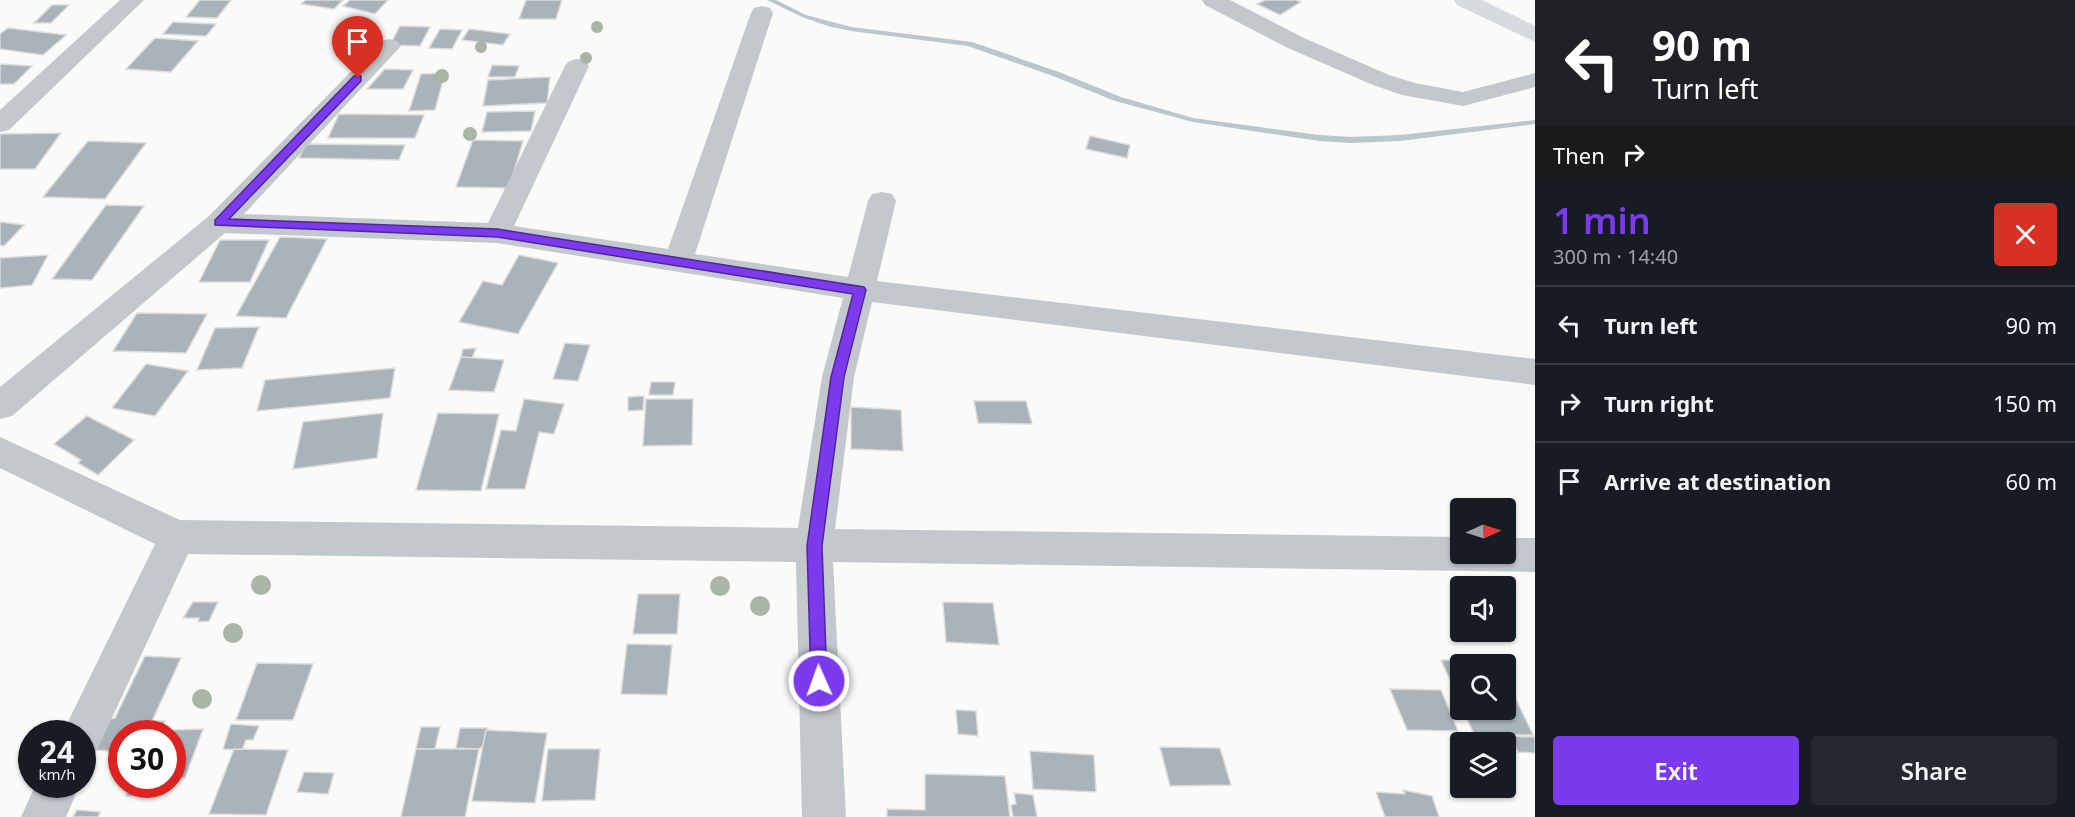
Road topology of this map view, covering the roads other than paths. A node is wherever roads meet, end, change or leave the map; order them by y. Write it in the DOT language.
graph roads {
  1 [pos="133,0"];
  2 [pos="1216,0"];
  3 [pos="1464,0"];
  4 [pos="1507,0"];
  5 [pos="762,13"];
  6 [pos="1535,14"];
  7 [pos="1535,35"];
  8 [pos="389,46"];
  9 [pos="577,66"];
  10 [pos="1535,80"];
  11 [pos="0,124"];
  12 [pos="882,201"];
  13 [pos="219,223"];
  14 [pos="497,233"];
  15 [pos="678,262"];
  16 [pos="860,290"];
  17 [pos="1535,372"];
  18 [pos="0,406"];
  19 [pos="0,452"];
  20 [pos="177,537"];
  21 [pos="814,546"];
  22 [pos="1535,555"];
  23 [pos="89,720"];
  24 [pos="52,798"];
  25 [pos="43,817"];
  26 [pos="824,817"];
  1 -- 11 [label="street"];
  2 -- 10 [label="street"];
  3 -- 7 [label="main road"];
  4 -- 6 [label="main road"];
  5 -- 15 [label="street"];
  8 -- 13 [label="street"];
  9 -- 14 [label="street"];
  12 -- 16 [label="street"];
  13 -- 14 [label="street"];
  13 -- 18 [label="street"];
  14 -- 15 [label="street"];
  15 -- 16 [label="street"];
  16 -- 17 [label="street"];
  16 -- 21 [label="street"];
  19 -- 20 [label="street"];
  20 -- 21 [label="street"];
  20 -- 23 [label="street"];
  21 -- 22 [label="street"];
  21 -- 26 [label="street"];
  24 -- 25 [label="street"];
}
